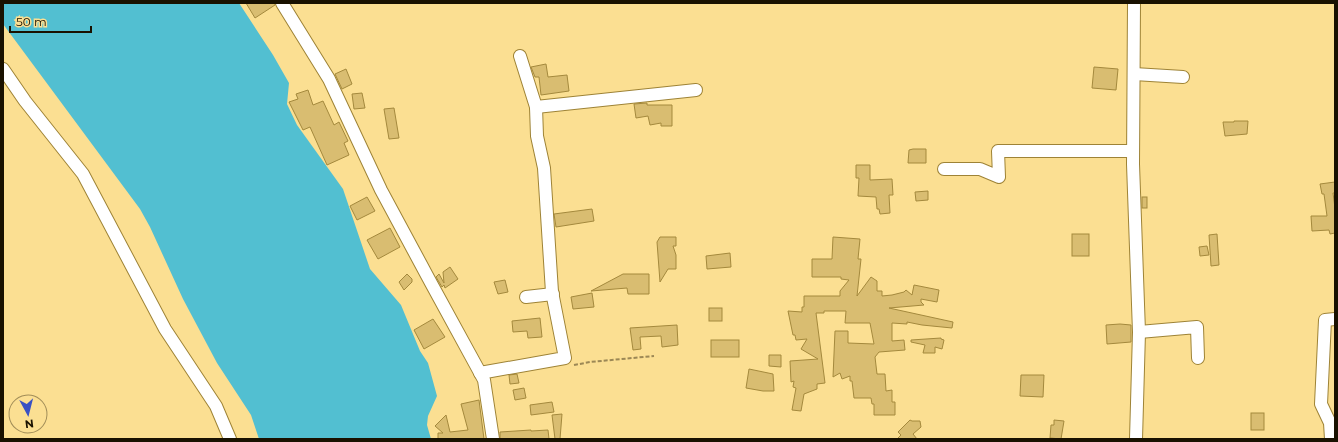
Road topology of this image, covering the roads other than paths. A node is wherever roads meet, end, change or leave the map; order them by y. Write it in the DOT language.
graph roads {
  1 [pos="282,3"];
  2 [pos="1134,3"];
  3 [pos="520,56"];
  4 [pos="3,69"];
  5 [pos="1134,74"];
  6 [pos="1183,77"];
  7 [pos="696,90"];
  8 [pos="536,107"];
  9 [pos="1133,151"];
  10 [pos="944,170"];
  11 [pos="553,294"];
  12 [pos="526,296"];
  13 [pos="1335,319"];
  14 [pos="1139,332"];
  15 [pos="1198,358"];
  16 [pos="480,373"];
  17 [pos="230,439"];
  18 [pos="493,439"];
  19 [pos="1136,439"];
  20 [pos="1331,439"];
  1 -- 16 [label="street"];
  2 -- 5 [label="street"];
  3 -- 8 [label="street"];
  4 -- 17 [label="street"];
  5 -- 6 [label="street"];
  5 -- 9 [label="street"];
  7 -- 8 [label="street"];
  8 -- 11 [label="street"];
  9 -- 10 [label="street"];
  9 -- 14 [label="street"];
  11 -- 12 [label="street"];
  11 -- 16 [label="street"];
  13 -- 20 [label="street"];
  14 -- 15 [label="street"];
  14 -- 19 [label="street"];
  16 -- 18 [label="street"];
}
